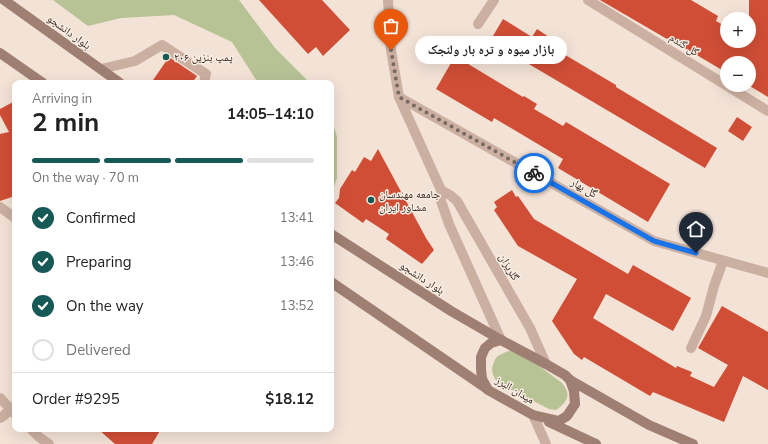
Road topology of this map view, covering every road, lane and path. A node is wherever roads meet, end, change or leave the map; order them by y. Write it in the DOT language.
graph roads {
  1 [pos="4,0"];
  2 [pos="390,0"];
  3 [pos="494,0"];
  4 [pos="588,0"];
  5 [pos="478,24"];
  6 [pos="0,53"];
  7 [pos="101,69"];
  8 [pos="39,80"];
  9 [pos="116,80"];
  10 [pos="205,80"];
  11 [pos="399,97"];
  12 [pos="768,111"];
  13 [pos="441,190"];
  14 [pos="0,206"];
  15 [pos="12,216"];
  16 [pos="334,236"];
  17 [pos="724,261"];
  18 [pos="768,273"];
  19 [pos="334,284"];
  20 [pos="501,340"];
  21 [pos="691,348"];
  22 [pos="546,364"];
  23 [pos="570,380"];
  24 [pos="488,390"];
  25 [pos="0,398"];
  26 [pos="12,411"];
  27 [pos="12,412"];
  28 [pos="533,415"];
  29 [pos="0,418"];
  30 [pos="34,432"];
  31 [pos="49,444"];
  32 [pos="546,444"];
  33 [pos="596,444"];
  34 [pos="692,444"];
  1 -- 7 [label="main road, بلوار دانشجو"];
  2 -- 11 [label="street"];
  3 -- 5 [label="street"];
  4 -- 12 [label="street, گل گندم"];
  6 -- 8 [label="main road"];
  7 -- 9 [label="main road, بلوار دانشجو"];
  7 -- 10 [label="street"];
  11 -- 13 [label="street"];
  11 -- 17 [label="street, گل بهار"];
  13 -- 20 [label="street"];
  13 -- 22 [label="street, گلریزان"];
  14 -- 15 [label="street"];
  16 -- 20 [label="main road, بلوار دانشجو"];
  17 -- 18 [label="street, گل بهار"];
  17 -- 21 [label="street"];
  19 -- 24 [label="main road"];
  20 -- 22 [label="main road"];
  20 -- 24 [label="main road, میدان البرز"];
  22 -- 23 [label="main road"];
  23 -- 28 [label="main road, میدان البرز"];
  23 -- 34 [label="main road"];
  24 -- 28 [label="main road, میدان البرز"];
  25 -- 26 [label="street"];
  27 -- 29 [label="street"];
  28 -- 32 [label="street"];
  28 -- 33 [label="main road"];
  30 -- 31 [label="street"];
}
